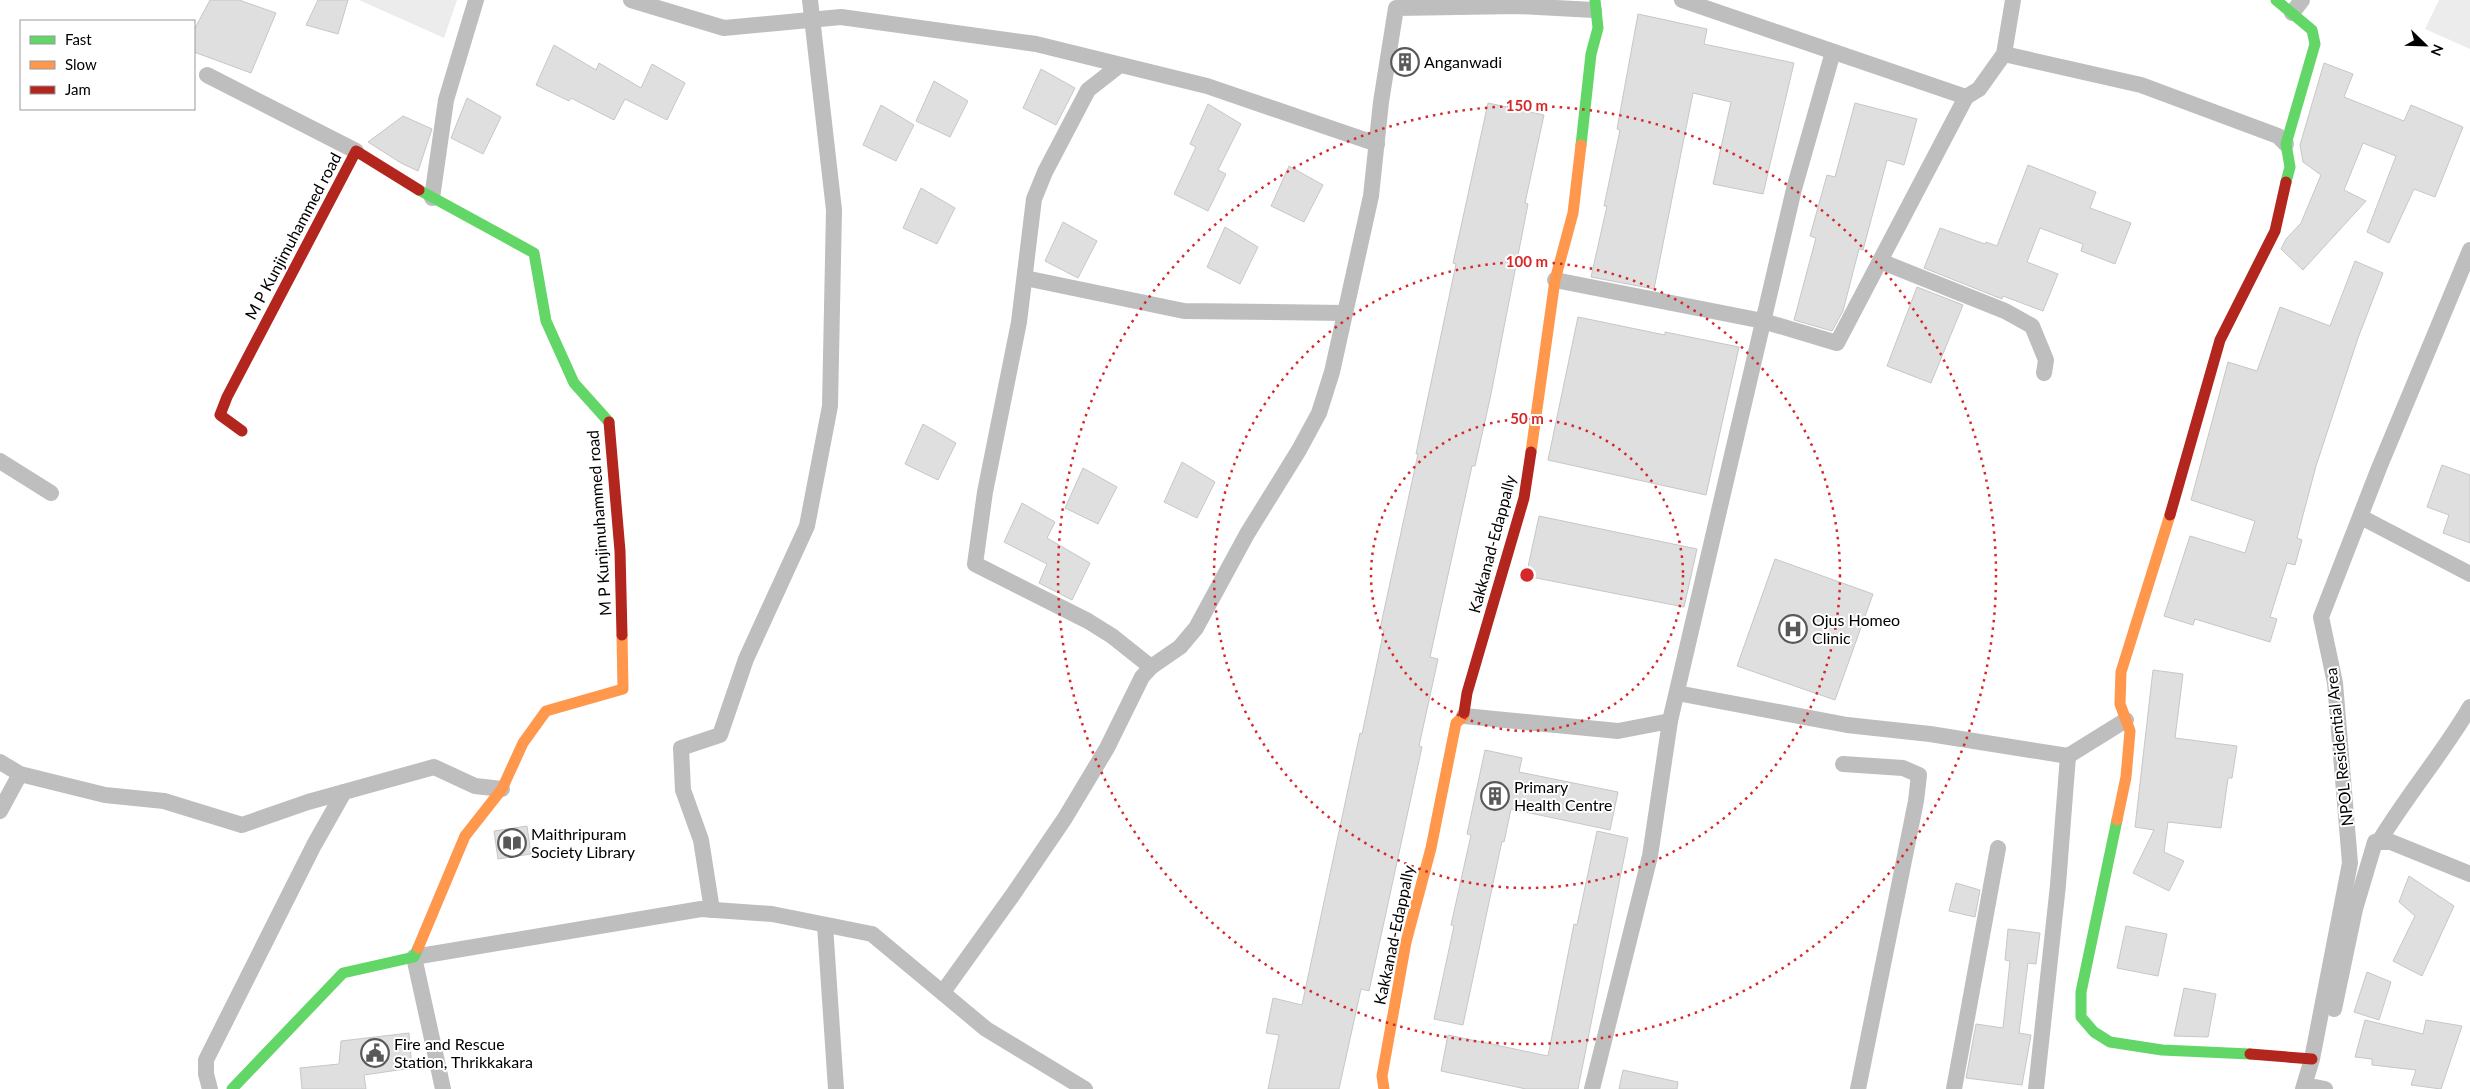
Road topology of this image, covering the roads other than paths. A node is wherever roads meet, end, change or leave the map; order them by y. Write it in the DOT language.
graph roads {
  1 [pos="476,0"];
  2 [pos="631,0"];
  3 [pos="810,0"];
  4 [pos="1682,0"];
  5 [pos="2012,0"];
  6 [pos="2276,0"];
  7 [pos="2302,0"];
  8 [pos="1594,5"];
  9 [pos="2292,13"];
  10 [pos="811,20"];
  11 [pos="1833,52"];
  12 [pos="2004,54"];
  13 [pos="1120,65"];
  14 [pos="207,75"];
  15 [pos="1966,96"];
  16 [pos="1377,144"];
  17 [pos="2286,144"];
  18 [pos="356,151"];
  19 [pos="432,198"];
  20 [pos="2470,250"];
  21 [pos="1880,261"];
  22 [pos="1025,278"];
  23 [pos="1555,280"];
  24 [pos="1345,313"];
  25 [pos="1763,322"];
  26 [pos="2044,373"];
  27 [pos="242,431"];
  28 [pos="0,461"];
  29 [pos="51,493"];
  30 [pos="2361,517"];
  31 [pos="2470,574"];
  32 [pos="1151,667"];
  33 [pos="1677,693"];
  34 [pos="2470,707"];
  35 [pos="1464,716"];
  36 [pos="2126,720"];
  37 [pos="1670,721"];
  38 [pos="2068,756"];
  39 [pos="0,762"];
  40 [pos="1843,764"];
  41 [pos="20,774"];
  42 [pos="502,788"];
  43 [pos="344,792"];
  44 [pos="0,811"];
  45 [pos="2380,840"];
  46 [pos="1998,848"];
  47 [pos="2470,874"];
  48 [pos="712,910"];
  49 [pos="825,925"];
  50 [pos="414,957"];
  51 [pos="943,992"];
  52 [pos="2312,1059"];
  53 [pos="2315,1088"];
  54 [pos="210,1089"];
  55 [pos="232,1089"];
  56 [pos="443,1089"];
  57 [pos="836,1089"];
  58 [pos="1085,1089"];
  59 [pos="1384,1089"];
  60 [pos="1592,1089"];
  61 [pos="1858,1089"];
  62 [pos="1954,1089"];
  63 [pos="2036,1089"];
  1 -- 19 [label="street"];
  2 -- 10 [label="street"];
  3 -- 10 [label="street"];
  4 -- 11 [label="street"];
  5 -- 12 [label="street"];
  6 -- 9 [label="street"];
  7 -- 9 [label="street"];
  8 -- 16 [label="street"];
  8 -- 23 [label="street, Kakkanad-Edappally"];
  9 -- 17 [label="street"];
  10 -- 13 [label="street"];
  10 -- 48 [label="street"];
  11 -- 15 [label="street"];
  11 -- 25 [label="street"];
  12 -- 15 [label="street"];
  12 -- 17 [label="street"];
  13 -- 16 [label="street"];
  13 -- 22 [label="street"];
  14 -- 18 [label="street"];
  15 -- 21 [label="street"];
  16 -- 24 [label="street"];
  17 -- 36 [label="street"];
  18 -- 19 [label="street, M P Kunjimuhammed road"];
  18 -- 27 [label="street, M P Kunjimuhammed road"];
  19 -- 42 [label="street, M P Kunjimuhammed road"];
  20 -- 30 [label="street, NPOL Residential Area"];
  21 -- 25 [label="street"];
  21 -- 26 [label="street"];
  22 -- 24 [label="street"];
  22 -- 32 [label="street"];
  23 -- 25 [label="street"];
  23 -- 35 [label="street, Kakkanad-Edappally"];
  24 -- 32 [label="street"];
  25 -- 33 [label="street"];
  28 -- 29 [label="street"];
  30 -- 31 [label="street"];
  30 -- 52 [label="street, NPOL Residential Area"];
  32 -- 51 [label="street"];
  33 -- 37 [label="street"];
  33 -- 38 [label="street"];
  34 -- 45 [label="street"];
  35 -- 37 [label="street"];
  35 -- 59 [label="street, Kakkanad-Edappally"];
  36 -- 38 [label="street"];
  36 -- 52 [label="street"];
  37 -- 60 [label="street"];
  38 -- 63 [label="street"];
  39 -- 41 [label="street"];
  40 -- 61 [label="street"];
  41 -- 43 [label="street"];
  41 -- 44 [label="street"];
  42 -- 43 [label="street"];
  42 -- 50 [label="street, M P Kunjimuhammed road"];
  43 -- 54 [label="street"];
  45 -- 47 [label="street"];
  45 -- 52 [label="street"];
  46 -- 62 [label="street"];
  48 -- 49 [label="street"];
  48 -- 50 [label="street"];
  49 -- 51 [label="street"];
  49 -- 57 [label="street"];
  50 -- 55 [label="street"];
  50 -- 56 [label="street"];
  51 -- 58 [label="street"];
  52 -- 53 [label="street, NPOL Residential Area"];
}
